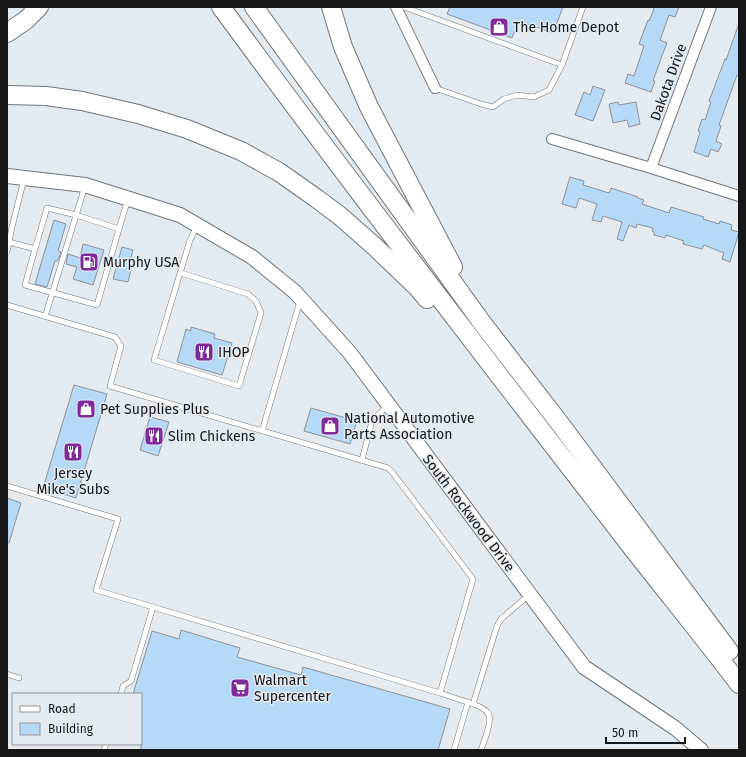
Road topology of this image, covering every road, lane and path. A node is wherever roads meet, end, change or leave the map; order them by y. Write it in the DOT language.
graph roads {
  1 [pos="39,7"];
  2 [pos="221,7"];
  3 [pos="254,7"];
  4 [pos="331,7"];
  5 [pos="403,7"];
  6 [pos="583,7"];
  7 [pos="711,7"];
  8 [pos="7,33"];
  9 [pos="562,64"];
  10 [pos="435,88"];
  11 [pos="7,95"];
  12 [pos="552,139"];
  13 [pos="651,168"];
  14 [pos="7,176"];
  15 [pos="24,178"];
  16 [pos="85,185"];
  17 [pos="739,196"];
  18 [pos="129,198"];
  19 [pos="76,214"];
  20 [pos="198,225"];
  21 [pos="120,230"];
  22 [pos="9,242"];
  23 [pos="35,249"];
  24 [pos="7,252"];
  25 [pos="181,273"];
  26 [pos="52,294"];
  27 [pos="301,298"];
  28 [pos="7,306"];
  29 [pos="45,317"];
  30 [pos="483,324"];
  31 [pos="388,405"];
  32 [pos="262,431"];
  33 [pos="362,460"];
  34 [pos="7,486"];
  35 [pos="622,535"];
  36 [pos="530,594"];
  37 [pos="153,607"];
  38 [pos="739,664"];
  39 [pos="7,674"];
  40 [pos="19,678"];
  41 [pos="739,684"];
  42 [pos="120,693"];
  43 [pos="440,693"];
  44 [pos="471,703"];
  45 [pos="454,750"];
  46 [pos="482,750"];
  47 [pos="701,750"];
  1 -- 8 [label="highway"];
  2 -- 35 [label="highway"];
  3 -- 30 [label="highway"];
  4 -- 30 [label="highway"];
  5 -- 9 [label="lane"];
  5 -- 10 [label="street"];
  6 -- 9 [label="lane"];
  7 -- 13 [label="street, Dakota Drive"];
  9 -- 10 [label="lane"];
  11 -- 35 [label="highway"];
  12 -- 13 [label="street"];
  13 -- 17 [label="street"];
  14 -- 15 [label="main road, South Rockwood Drive"];
  15 -- 16 [label="main road, South Rockwood Drive"];
  15 -- 22 [label="lane"];
  16 -- 18 [label="main road, South Rockwood Drive"];
  16 -- 19 [label="lane"];
  18 -- 20 [label="main road, South Rockwood Drive"];
  18 -- 21 [label="lane"];
  19 -- 21 [label="lane"];
  19 -- 23 [label="lane"];
  19 -- 26 [label="lane"];
  20 -- 25 [label="lane"];
  20 -- 27 [label="main road, South Rockwood Drive"];
  21 -- 26 [label="lane"];
  22 -- 23 [label="lane"];
  22 -- 24 [label="lane"];
  23 -- 26 [label="lane"];
  25 -- 25 [label="lane"];
  26 -- 29 [label="lane"];
  27 -- 31 [label="main road, South Rockwood Drive"];
  27 -- 32 [label="lane"];
  28 -- 29 [label="lane"];
  29 -- 32 [label="lane"];
  30 -- 38 [label="highway"];
  31 -- 33 [label="lane"];
  31 -- 36 [label="main road, South Rockwood Drive"];
  32 -- 33 [label="lane"];
  33 -- 43 [label="lane"];
  34 -- 37 [label="lane"];
  35 -- 41 [label="highway"];
  36 -- 44 [label="lane"];
  36 -- 47 [label="main road, South Rockwood Drive"];
  37 -- 42 [label="lane"];
  37 -- 43 [label="lane"];
  39 -- 40 [label="lane"];
  43 -- 44 [label="lane"];
  44 -- 45 [label="lane"];
  44 -- 46 [label="lane"];
}
